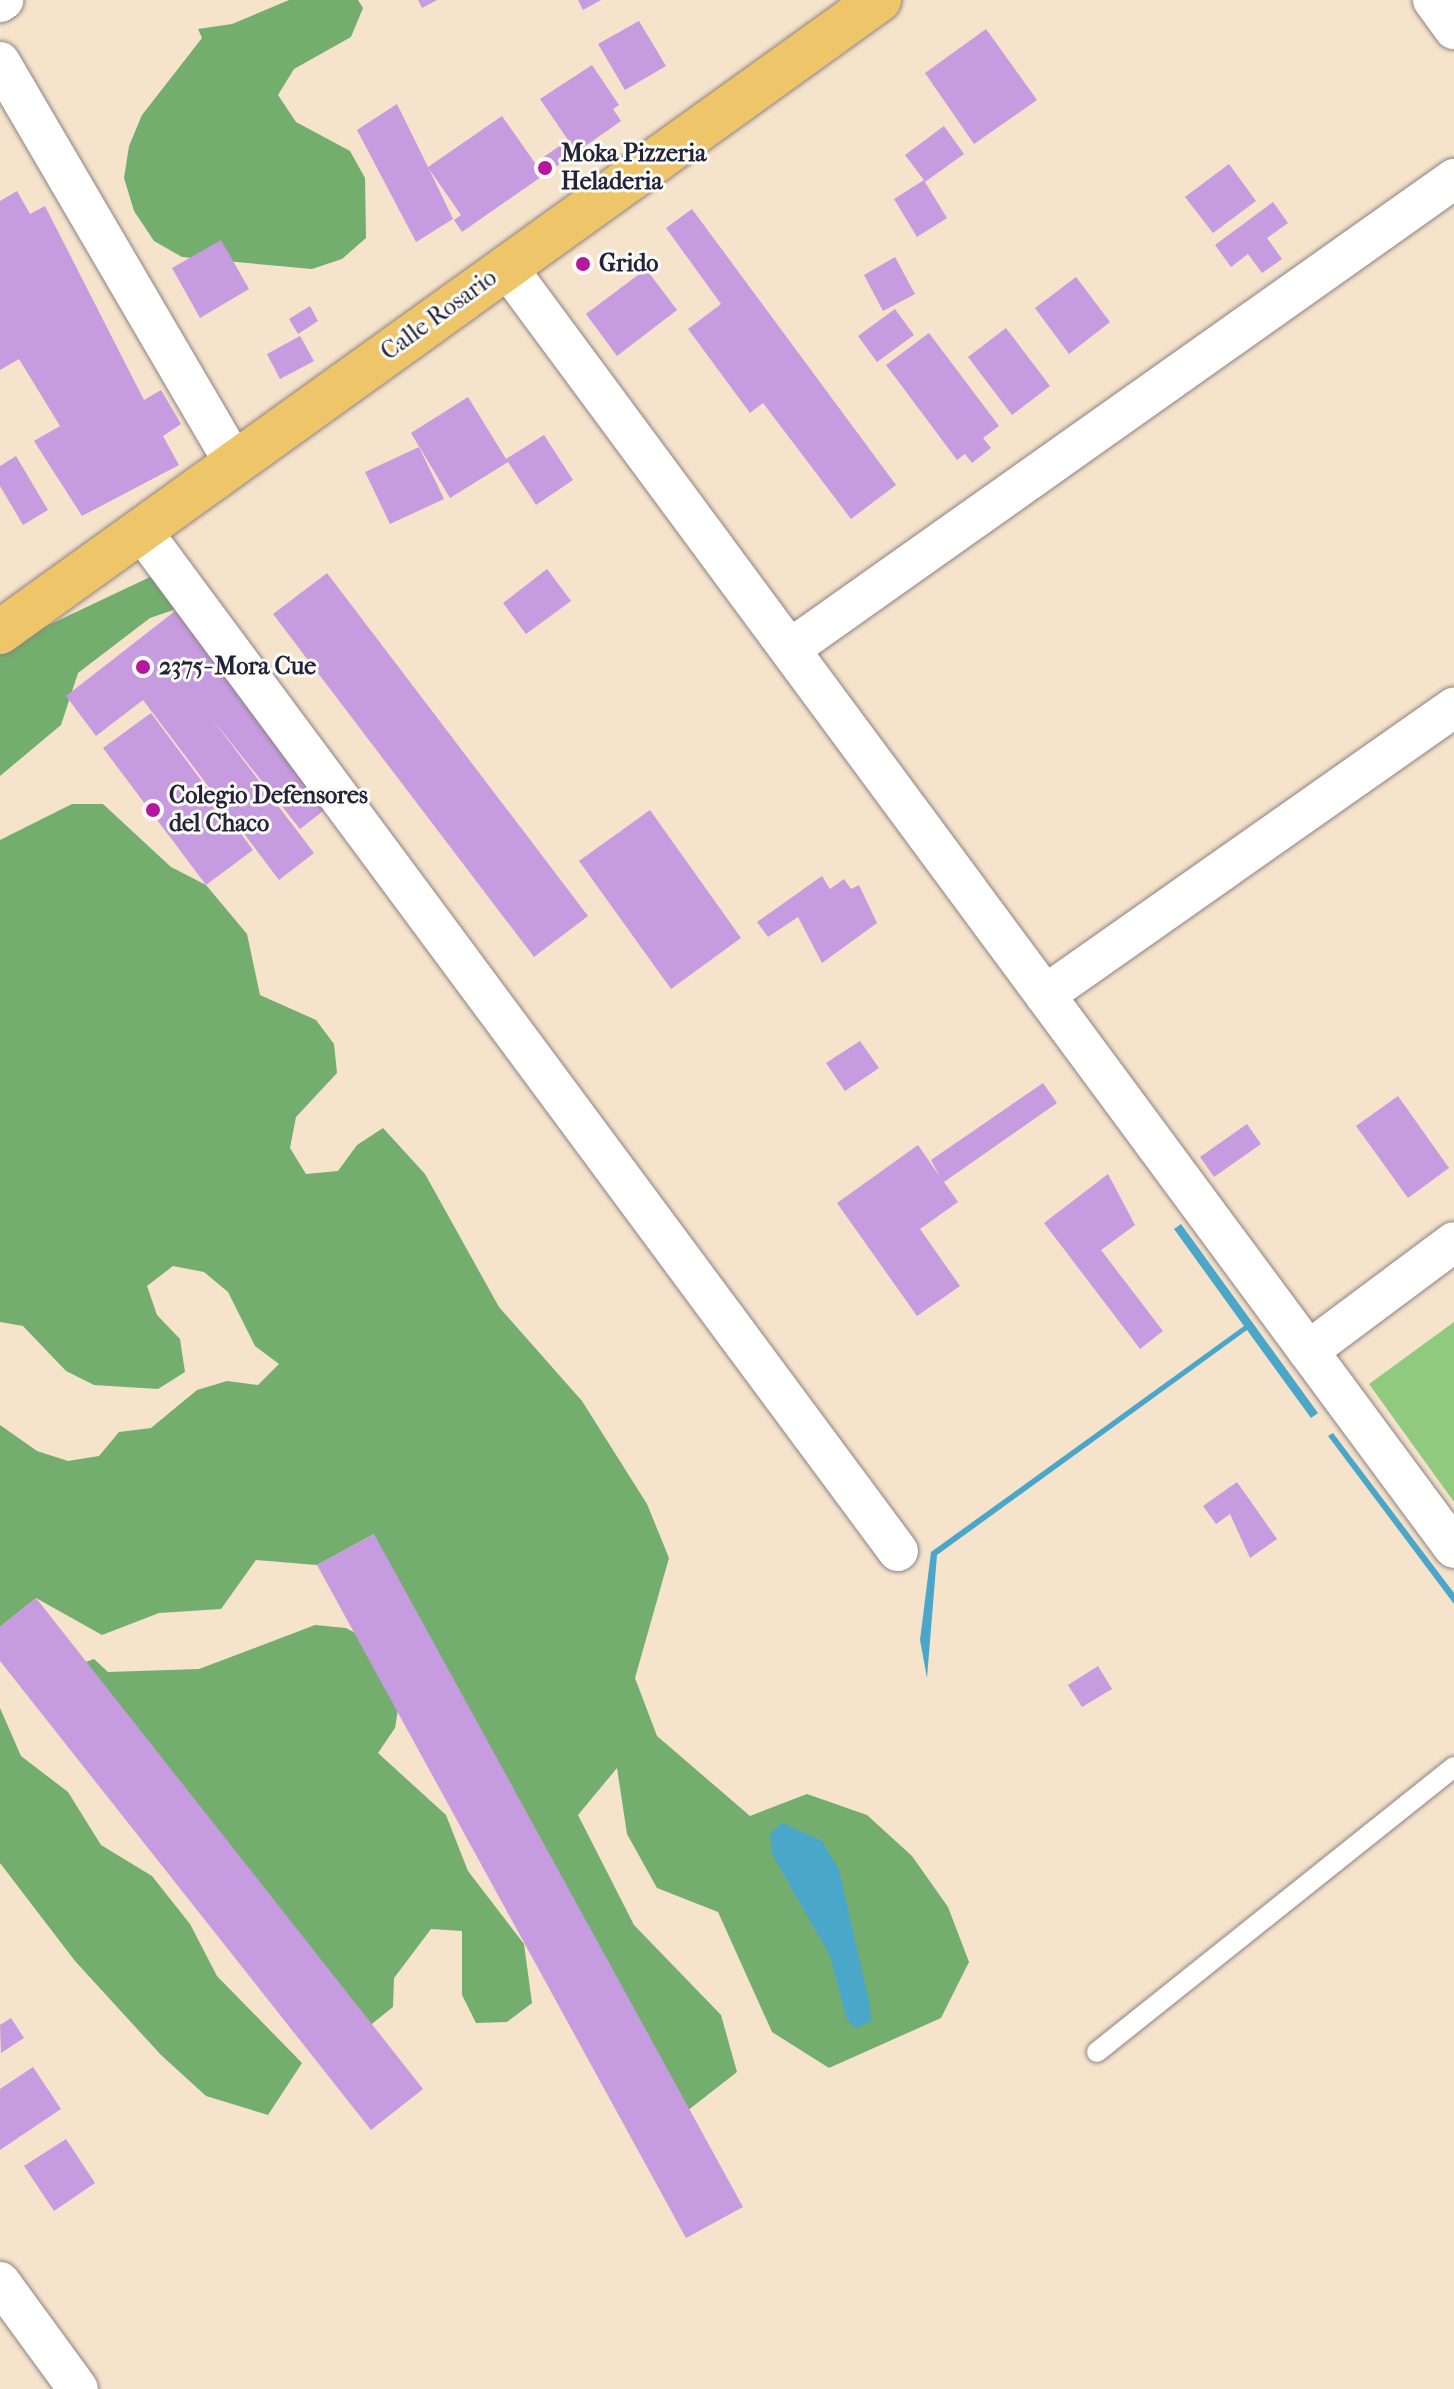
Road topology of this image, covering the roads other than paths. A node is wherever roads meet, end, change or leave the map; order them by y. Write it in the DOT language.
graph roads {
  1 [pos="879,0"];
  2 [pos="1433,0"];
  3 [pos="1454,29"];
  4 [pos="0,62"];
  5 [pos="1454,179"];
  6 [pos="506,266"];
  7 [pos="234,463"];
  8 [pos="141,530"];
  9 [pos="0,632"];
  10 [pos="790,649"];
  11 [pos="1454,708"];
  12 [pos="1045,995"];
  13 [pos="1454,1242"];
  14 [pos="1308,1351"];
  15 [pos="1454,1548"];
  16 [pos="898,1551"];
  17 [pos="1454,1767"];
  18 [pos="1097,2052"];
  19 [pos="0,2282"];
  20 [pos="78,2389"];
  1 -- 6 [label="main road, Calle Rosario"];
  2 -- 3 [label="street"];
  4 -- 7 [label="street"];
  5 -- 10 [label="street"];
  6 -- 7 [label="main road, Calle Rosario"];
  6 -- 10 [label="street"];
  7 -- 8 [label="main road, Calle Rosario"];
  8 -- 9 [label="main road, Calle Rosario"];
  8 -- 16 [label="street"];
  10 -- 12 [label="street"];
  11 -- 12 [label="street"];
  12 -- 14 [label="street"];
  13 -- 14 [label="street"];
  14 -- 15 [label="street"];
  17 -- 18 [label="lane"];
  19 -- 20 [label="street"];
}
